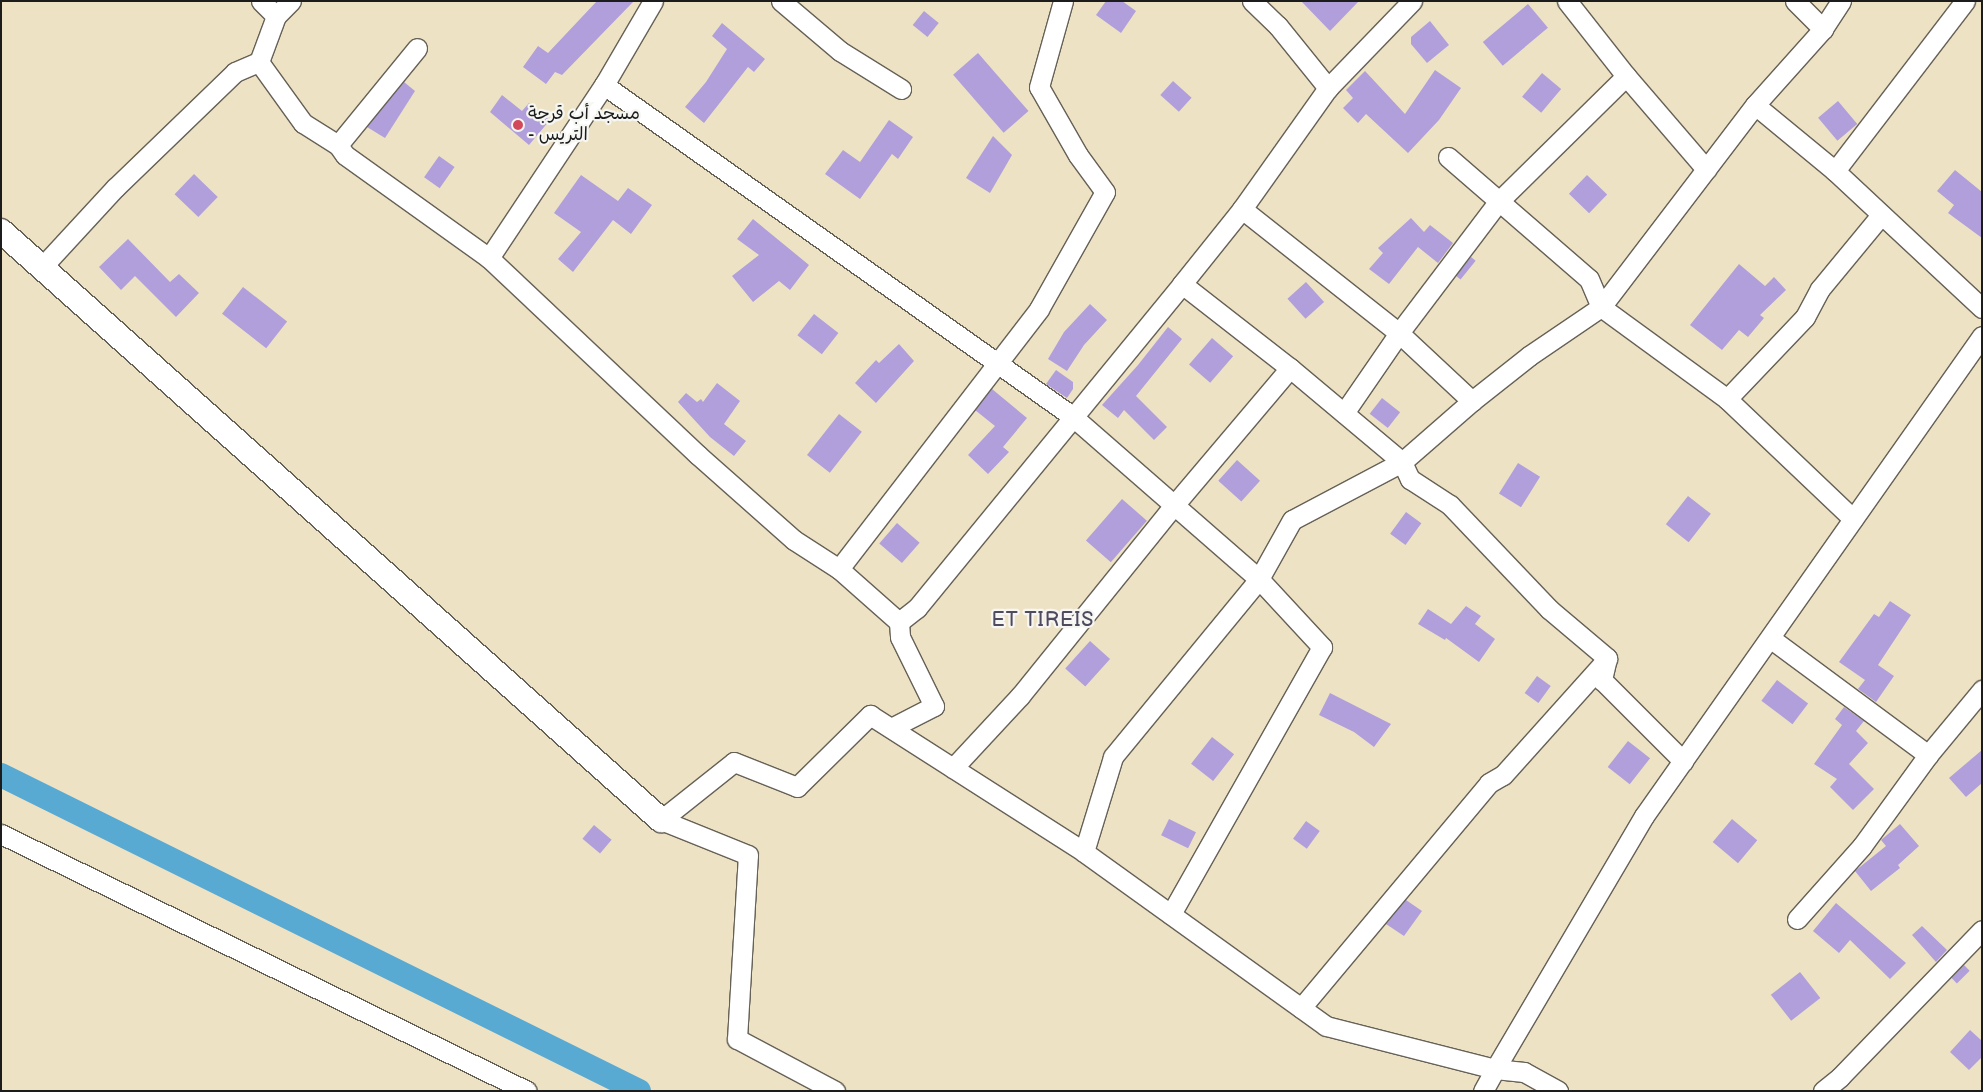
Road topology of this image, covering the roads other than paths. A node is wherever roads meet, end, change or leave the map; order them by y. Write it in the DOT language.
graph roads {
  1 [pos="261,1"];
  2 [pos="291,1"];
  3 [pos="652,1"];
  4 [pos="781,1"];
  5 [pos="1063,1"];
  6 [pos="1252,1"];
  7 [pos="1412,1"];
  8 [pos="1795,1"];
  9 [pos="1841,1"];
  10 [pos="1965,1"];
  11 [pos="1568,2"];
  12 [pos="276,16"];
  13 [pos="1823,29"];
  14 [pos="417,48"];
  15 [pos="259,62"];
  16 [pos="1626,76"];
  17 [pos="604,85"];
  18 [pos="1328,88"];
  19 [pos="901,90"];
  20 [pos="1755,105"];
  21 [pos="338,145"];
  22 [pos="1448,157"];
  23 [pos="1706,169"];
  24 [pos="1836,171"];
  25 [pos="1499,201"];
  26 [pos="1242,208"];
  27 [pos="1881,215"];
  28 [pos="1,230"];
  29 [pos="489,258"];
  30 [pos="42,267"];
  31 [pos="1182,284"];
  32 [pos="1601,307"];
  33 [pos="1982,308"];
  34 [pos="1399,333"];
  35 [pos="1982,336"];
  36 [pos="996,363"];
  37 [pos="1290,368"];
  38 [pos="1727,399"];
  39 [pos="1472,401"];
  40 [pos="1344,412"];
  41 [pos="1072,416"];
  42 [pos="1402,462"];
  43 [pos="1175,504"];
  44 [pos="1853,519"];
  45 [pos="839,569"];
  46 [pos="1259,579"];
  47 [pos="899,622"];
  48 [pos="1770,638"];
  49 [pos="1608,658"];
  50 [pos="1982,690"];
  51 [pos="890,728"];
  52 [pos="1928,755"];
  53 [pos="1683,761"];
  54 [pos="953,768"];
  55 [pos="661,820"];
  56 [pos="1,834"];
  57 [pos="1084,852"];
  58 [pos="1171,914"];
  59 [pos="1797,919"];
  60 [pos="1982,930"];
  61 [pos="1301,1008"];
  62 [pos="1495,1069"];
  63 [pos="528,1091"];
  64 [pos="834,1091"];
  65 [pos="1483,1091"];
  66 [pos="1558,1091"];
  67 [pos="1823,1091"];
  1 -- 12 [label="street"];
  2 -- 12 [label="street"];
  3 -- 17 [label="street"];
  4 -- 19 [label="street"];
  5 -- 36 [label="street"];
  6 -- 18 [label="street"];
  7 -- 18 [label="street"];
  8 -- 13 [label="street"];
  9 -- 13 [label="street"];
  10 -- 24 [label="street"];
  11 -- 16 [label="street"];
  12 -- 15 [label="street"];
  13 -- 20 [label="street"];
  14 -- 21 [label="street"];
  15 -- 21 [label="street"];
  15 -- 30 [label="street"];
  16 -- 23 [label="street"];
  16 -- 25 [label="street"];
  17 -- 29 [label="street"];
  17 -- 36 [label="street"];
  18 -- 26 [label="street"];
  20 -- 23 [label="street"];
  20 -- 24 [label="street"];
  21 -- 29 [label="street"];
  22 -- 25 [label="street"];
  23 -- 32 [label="street"];
  24 -- 27 [label="street"];
  25 -- 32 [label="street"];
  25 -- 34 [label="street"];
  26 -- 31 [label="street"];
  26 -- 34 [label="street"];
  27 -- 33 [label="street"];
  27 -- 38 [label="street"];
  28 -- 30 [label="street"];
  29 -- 45 [label="street"];
  30 -- 55 [label="street"];
  31 -- 37 [label="street"];
  31 -- 41 [label="street"];
  32 -- 38 [label="street"];
  32 -- 39 [label="street"];
  34 -- 39 [label="street"];
  34 -- 40 [label="street"];
  35 -- 44 [label="street"];
  36 -- 41 [label="street"];
  36 -- 45 [label="street"];
  37 -- 40 [label="street"];
  37 -- 43 [label="street"];
  38 -- 44 [label="street"];
  39 -- 42 [label="street"];
  40 -- 42 [label="street"];
  41 -- 43 [label="street"];
  41 -- 47 [label="street"];
  42 -- 46 [label="street"];
  42 -- 49 [label="street"];
  43 -- 46 [label="street"];
  43 -- 54 [label="street"];
  44 -- 48 [label="street"];
  45 -- 47 [label="street"];
  46 -- 57 [label="street"];
  46 -- 58 [label="street"];
  47 -- 51 [label="street"];
  48 -- 52 [label="street"];
  48 -- 53 [label="street"];
  49 -- 53 [label="street"];
  49 -- 61 [label="street"];
  50 -- 52 [label="street"];
  51 -- 54 [label="street"];
  51 -- 55 [label="street"];
  52 -- 59 [label="street"];
  53 -- 62 [label="street"];
  54 -- 57 [label="street"];
  55 -- 64 [label="street"];
  56 -- 63 [label="street"];
  57 -- 58 [label="street"];
  58 -- 61 [label="street"];
  60 -- 67 [label="street"];
  61 -- 62 [label="street"];
  62 -- 65 [label="street"];
  62 -- 66 [label="street"];
}
